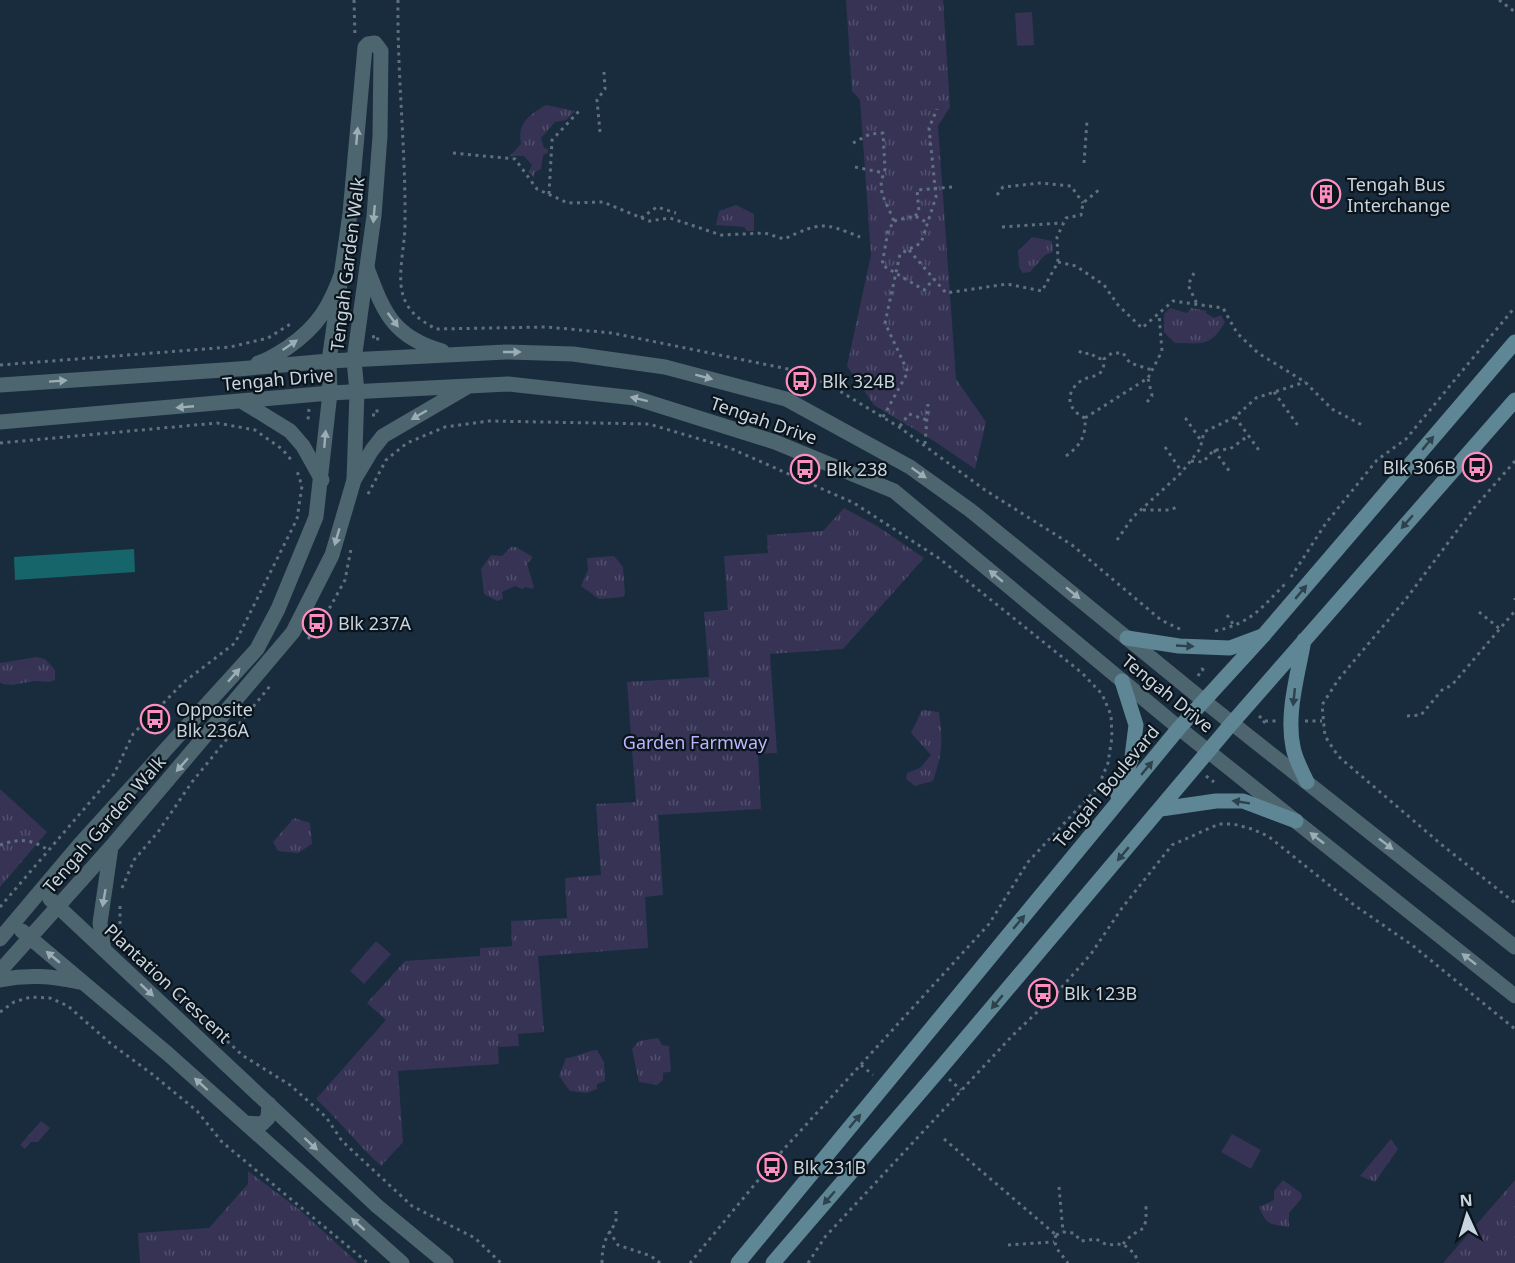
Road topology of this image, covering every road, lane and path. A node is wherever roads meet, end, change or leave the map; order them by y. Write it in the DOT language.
graph roads {
  1 [pos="354,0"];
  2 [pos="398,0"];
  3 [pos="1499,0"];
  4 [pos="1515,12"];
  5 [pos="355,21"];
  6 [pos="399,71"];
  7 [pos="604,72"];
  8 [pos="580,110"];
  9 [pos="937,110"];
  10 [pos="1087,121"];
  11 [pos="600,132"];
  12 [pos="853,143"];
  13 [pos="453,153"];
  14 [pos="1084,163"];
  15 [pos="855,167"];
  16 [pos="884,173"];
  17 [pos="952,187"];
  18 [pos="935,188"];
  19 [pos="1100,189"];
  20 [pos="549,194"];
  21 [pos="997,195"];
  22 [pos="1083,203"];
  23 [pos="676,213"];
  24 [pos="915,216"];
  25 [pos="641,218"];
  26 [pos="894,221"];
  27 [pos="928,223"];
  28 [pos="1064,223"];
  29 [pos="1002,227"];
  30 [pos="860,237"];
  31 [pos="909,250"];
  32 [pos="1058,262"];
  33 [pos="368,268"];
  34 [pos="343,270"];
  35 [pos="896,273"];
  36 [pos="1194,273"];
  37 [pos="934,279"];
  38 [pos="1197,304"];
  39 [pos="1515,307"];
  40 [pos="1159,314"];
  41 [pos="297,319"];
  42 [pos="1515,342"];
  43 [pos="1080,351"];
  44 [pos="453,355"];
  45 [pos="1104,359"];
  46 [pos="354,360"];
  47 [pos="329,361"];
  48 [pos="0,365"];
  49 [pos="238,369"];
  50 [pos="1152,370"];
  51 [pos="1148,378"];
  52 [pos="1305,382"];
  53 [pos="0,385"];
  54 [pos="470,386"];
  55 [pos="357,392"];
  56 [pos="1274,392"];
  57 [pos="330,393"];
  58 [pos="1515,400"];
  59 [pos="243,402"];
  60 [pos="1147,402"];
  61 [pos="928,404"];
  62 [pos="882,417"];
  63 [pos="1235,417"];
  64 [pos="1086,418"];
  65 [pos="1187,418"];
  66 [pos="927,420"];
  67 [pos="0,422"];
  68 [pos="1362,425"];
  69 [pos="899,427"];
  70 [pos="1299,427"];
  71 [pos="1248,436"];
  72 [pos="1202,442"];
  73 [pos="0,443"];
  74 [pos="925,446"];
  75 [pos="1165,447"];
  76 [pos="1214,450"];
  77 [pos="1261,453"];
  78 [pos="1066,456"];
  79 [pos="1191,461"];
  80 [pos="1515,461"];
  81 [pos="1182,472"];
  82 [pos="1228,473"];
  83 [pos="322,480"];
  84 [pos="354,480"];
  85 [pos="366,499"];
  86 [pos="1179,506"];
  87 [pos="1141,510"];
  88 [pos="353,539"];
  89 [pos="1117,540"];
  90 [pos="1290,579"];
  91 [pos="1515,611"];
  92 [pos="1479,612"];
  93 [pos="1227,615"];
  94 [pos="1235,627"];
  95 [pos="1500,629"];
  96 [pos="1263,636"];
  97 [pos="1127,638"];
  98 [pos="308,639"];
  99 [pos="1304,640"];
  100 [pos="1122,681"];
  101 [pos="271,685"];
  102 [pos="1204,701"];
  103 [pos="1407,716"];
  104 [pos="1233,723"];
  105 [pos="1179,728"];
  106 [pos="1208,752"];
  107 [pos="1307,782"];
  108 [pos="1114,807"];
  109 [pos="1161,809"];
  110 [pos="1296,821"];
  111 [pos="80,844"];
  112 [pos="0,845"];
  113 [pos="111,847"];
  114 [pos="48,850"];
  115 [pos="41,891"];
  116 [pos="120,893"];
  117 [pos="120,901"];
  118 [pos="1515,903"];
  119 [pos="58,906"];
  120 [pos="0,907"];
  121 [pos="13,924"];
  122 [pos="30,938"];
  123 [pos="0,939"];
  124 [pos="1515,947"];
  125 [pos="104,950"];
  126 [pos="0,971"];
  127 [pos="0,980"];
  128 [pos="82,982"];
  129 [pos="1515,996"];
  130 [pos="0,1012"];
  131 [pos="1515,1029"];
  132 [pos="269,1104"];
  133 [pos="245,1123"];
  134 [pos="944,1139"];
  135 [pos="1059,1187"];
  136 [pos="1146,1206"];
  137 [pos="616,1209"];
  138 [pos="609,1231"];
  139 [pos="1063,1232"];
  140 [pos="1056,1235"];
  141 [pos="1054,1242"];
  142 [pos="1123,1244"];
  143 [pos="1008,1245"];
  144 [pos="368,1263"];
  145 [pos="402,1263"];
  146 [pos="446,1263"];
  147 [pos="501,1263"];
  148 [pos="602,1263"];
  149 [pos="660,1263"];
  150 [pos="690,1263"];
  151 [pos="738,1263"];
  152 [pos="773,1263"];
  153 [pos="808,1263"];
  154 [pos="1068,1263"];
  155 [pos="1138,1263"];
  1 -- 5 [label="path"];
  2 -- 6 [label="path"];
  3 -- 4 [label="path"];
  7 -- 11 [label="path"];
  8 -- 20 [label="path"];
  9 -- 18 [label="path"];
  10 -- 14 [label="path"];
  12 -- 16 [label="path"];
  13 -- 20 [label="path"];
  15 -- 16 [label="path"];
  16 -- 26 [label="path"];
  17 -- 18 [label="path"];
  18 -- 24 [label="path"];
  18 -- 27 [label="path"];
  19 -- 22 [label="path"];
  20 -- 25 [label="path"];
  21 -- 22 [label="path"];
  22 -- 28 [label="path"];
  23 -- 25 [label="path"];
  24 -- 26 [label="path"];
  24 -- 27 [label="path"];
  25 -- 30 [label="path"];
  26 -- 35 [label="path"];
  27 -- 31 [label="path"];
  28 -- 29 [label="path"];
  28 -- 32 [label="path"];
  31 -- 35 [label="path"];
  31 -- 37 [label="path"];
  32 -- 37 [label="path"];
  32 -- 40 [label="path"];
  34 -- 33 [label="street, Tengah Garden Walk, one-way"];
  33 -- 44 [label="street, one-way"];
  33 -- 46 [label="street, Tengah Garden Walk"];
  34 -- 47 [label="street, Tengah Garden Walk"];
  49 -- 34 [label="street, one-way"];
  35 -- 37 [label="path"];
  35 -- 62 [label="path"];
  36 -- 38 [label="path"];
  38 -- 40 [label="path"];
  38 -- 52 [label="path"];
  39 -- 90 [label="path"];
  40 -- 50 [label="path"];
  41 -- 48 [label="path"];
  96 -- 42 [label="main road, Tengah Boulevard, one-way"];
  43 -- 45 [label="path"];
  44 -- 46 [label="street, Tengah Drive"];
  44 -- 97 [label="street, Tengah Drive, one-way"];
  45 -- 50 [label="path"];
  45 -- 64 [label="path"];
  46 -- 47 [label="street, Tengah Drive"];
  46 -- 55 [label="street, Tengah Garden Walk"];
  47 -- 49 [label="street, Tengah Drive"];
  47 -- 57 [label="street, Tengah Garden Walk"];
  53 -- 49 [label="street, Tengah Drive, one-way"];
  50 -- 51 [label="path"];
  51 -- 60 [label="path"];
  51 -- 64 [label="path"];
  52 -- 56 [label="path"];
  52 -- 68 [label="path"];
  54 -- 55 [label="street, Tengah Drive"];
  54 -- 84 [label="street, one-way"];
  100 -- 54 [label="street, Tengah Drive, one-way"];
  55 -- 57 [label="street, Tengah Drive"];
  55 -- 84 [label="street, Tengah Garden Walk"];
  56 -- 63 [label="path"];
  56 -- 70 [label="path"];
  57 -- 59 [label="street, Tengah Drive"];
  83 -- 57 [label="street, Tengah Garden Walk, one-way"];
  58 -- 99 [label="main road, one-way"];
  59 -- 67 [label="street, Tengah Drive, one-way"];
  59 -- 83 [label="street"];
  61 -- 66 [label="path"];
  63 -- 71 [label="path"];
  63 -- 72 [label="path"];
  64 -- 78 [label="path"];
  65 -- 72 [label="path"];
  66 -- 69 [label="path"];
  66 -- 74 [label="path"];
  71 -- 76 [label="path"];
  71 -- 77 [label="path"];
  72 -- 79 [label="path"];
  73 -- 114 [label="path"];
  75 -- 81 [label="path"];
  76 -- 79 [label="path"];
  76 -- 82 [label="path"];
  79 -- 81 [label="path"];
  80 -- 118 [label="path"];
  81 -- 87 [label="path"];
  111 -- 83 [label="street, Tengah Garden Walk, one-way"];
  84 -- 113 [label="street, Tengah Garden Walk, one-way"];
  85 -- 150 [label="path"];
  86 -- 87 [label="path"];
  87 -- 89 [label="path"];
  88 -- 98 [label="path"];
  91 -- 95 [label="path"];
  92 -- 95 [label="path"];
  93 -- 94 [label="path"];
  95 -- 103 [label="path"];
  97 -- 96 [label="main road, one-way"];
  96 -- 102 [label="main road, Tengah Boulevard"];
  97 -- 102 [label="street, Tengah Drive"];
  99 -- 104 [label="main road"];
  99 -- 107 [label="main road, one-way"];
  100 -- 105 [label="street, Tengah Drive"];
  100 -- 108 [label="main road"];
  101 -- 116 [label="path"];
  102 -- 104 [label="street, Tengah Drive"];
  102 -- 105 [label="main road, Tengah Boulevard"];
  104 -- 106 [label="main road"];
  104 -- 107 [label="street, Tengah Drive"];
  105 -- 106 [label="street, Tengah Drive"];
  108 -- 105 [label="main road, Tengah Boulevard, one-way"];
  106 -- 109 [label="main road"];
  106 -- 110 [label="street, Tengah Drive"];
  107 -- 124 [label="street, Tengah Drive, one-way"];
  151 -- 108 [label="main road, Tengah Boulevard, one-way"];
  110 -- 109 [label="main road, one-way"];
  109 -- 152 [label="main road, one-way"];
  129 -- 110 [label="street, Tengah Drive, one-way"];
  111 -- 113 [label="street"];
  111 -- 115 [label="street, Tengah Garden Walk"];
  112 -- 114 [label="path"];
  113 -- 119 [label="street, Tengah Garden Walk"];
  113 -- 125 [label="street, one-way"];
  114 -- 120 [label="path"];
  115 -- 119 [label="street, Plantation Crescent"];
  115 -- 121 [label="street, Tengah Garden Walk"];
  117 -- 147 [label="path"];
  119 -- 122 [label="street, Tengah Garden Walk"];
  119 -- 125 [label="street, Plantation Crescent"];
  121 -- 122 [label="street"];
  121 -- 123 [label="street, Tengah Garden Walk"];
  122 -- 126 [label="street, Tengah Garden Walk"];
  128 -- 122 [label="street, one-way"];
  125 -- 132 [label="street, Plantation Crescent, one-way"];
  127 -- 128 [label="street"];
  133 -- 128 [label="street, one-way"];
  130 -- 144 [label="path"];
  131 -- 153 [label="path"];
  132 -- 133 [label="street"];
  132 -- 146 [label="street, Plantation Crescent, one-way"];
  145 -- 133 [label="street, one-way"];
  134 -- 140 [label="path"];
  135 -- 139 [label="path"];
  136 -- 142 [label="path"];
  137 -- 138 [label="path"];
  138 -- 148 [label="path"];
  138 -- 149 [label="path"];
  139 -- 140 [label="path"];
  139 -- 142 [label="path"];
  140 -- 141 [label="path"];
  141 -- 143 [label="path"];
  141 -- 154 [label="path"];
  142 -- 155 [label="path"];
}
